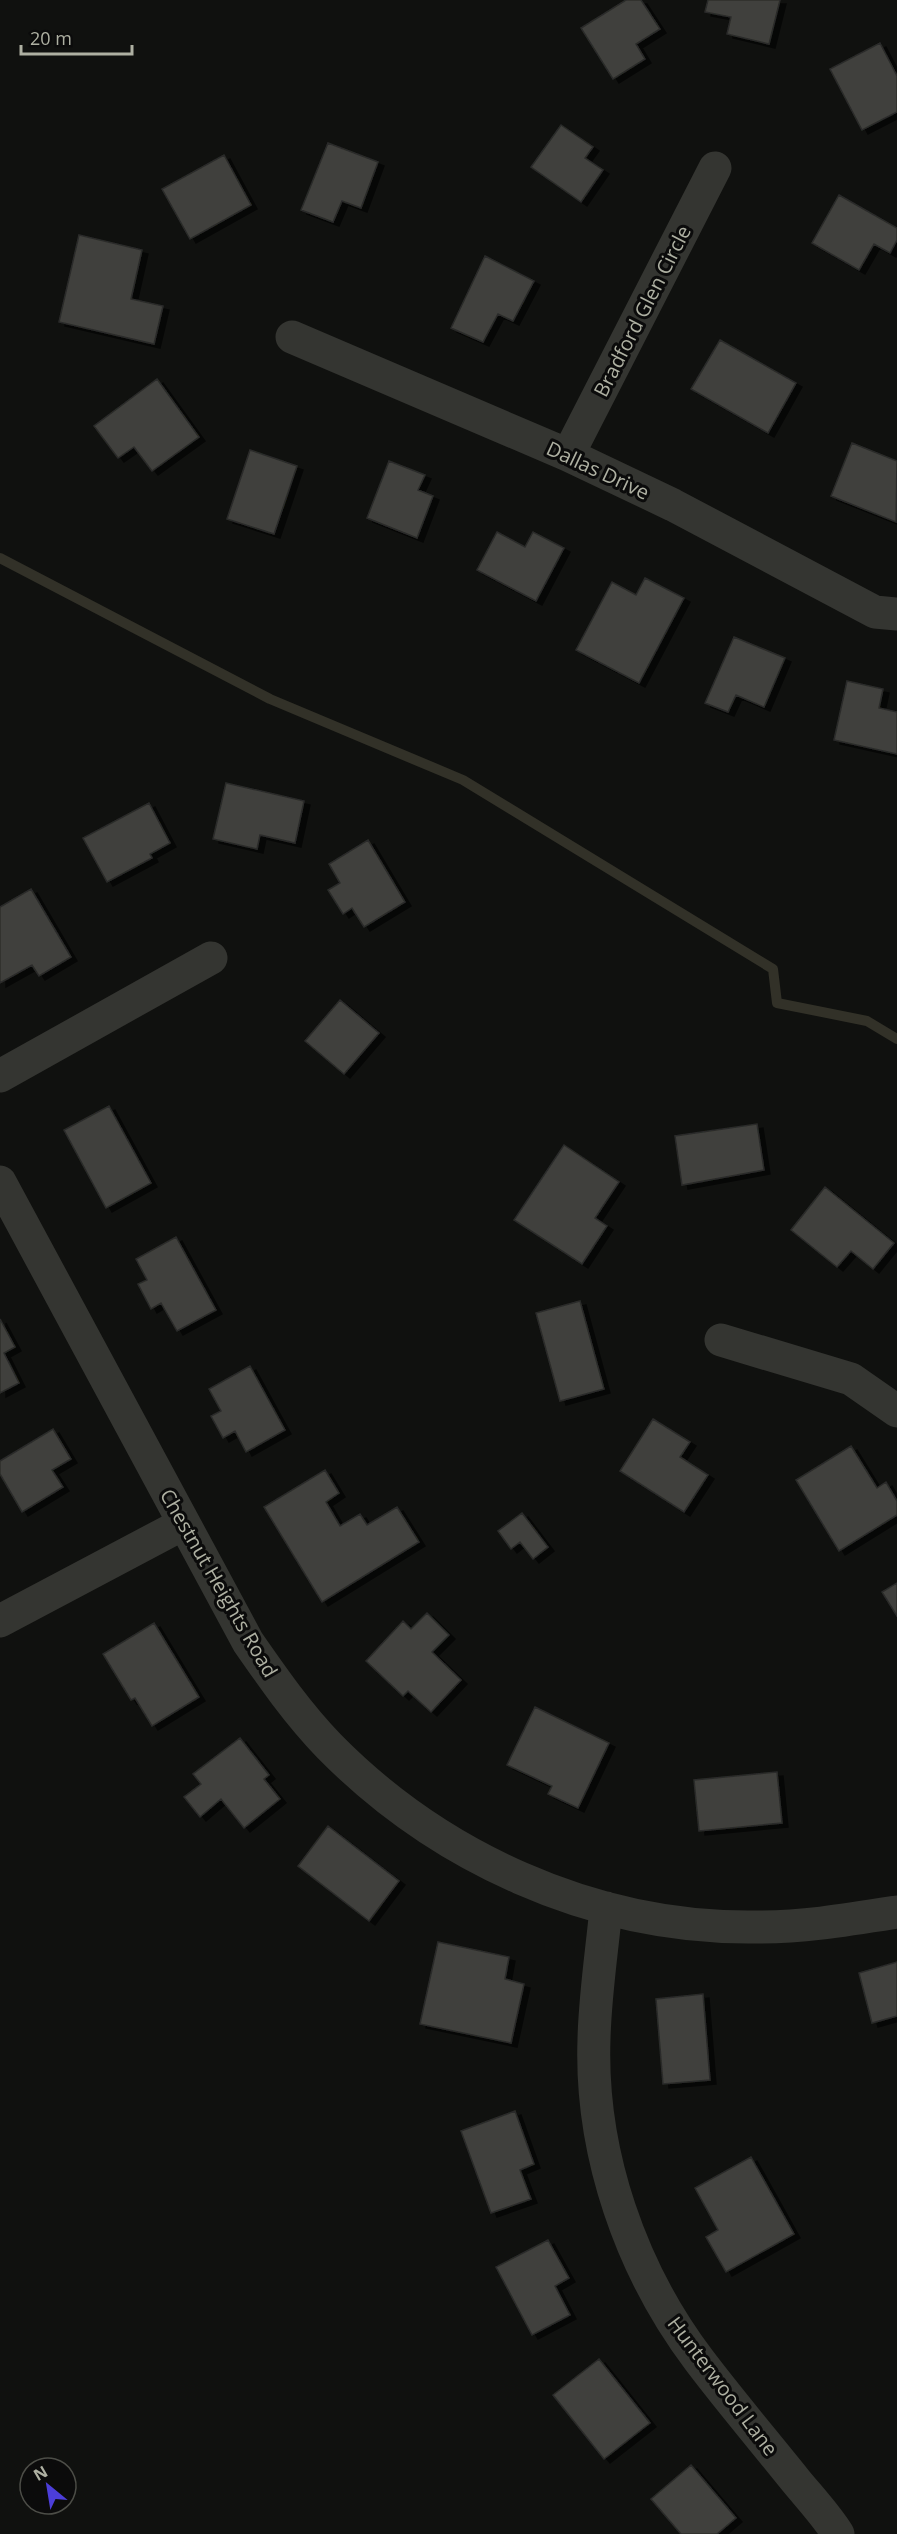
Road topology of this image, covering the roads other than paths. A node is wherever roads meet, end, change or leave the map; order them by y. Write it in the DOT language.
graph roads {
  1 [pos="715,168"];
  2 [pos="292,337"];
  3 [pos="568,454"];
  4 [pos="897,614"];
  5 [pos="211,958"];
  6 [pos="0,1076"];
  7 [pos="0,1182"];
  8 [pos="721,1340"];
  9 [pos="897,1411"];
  10 [pos="183,1524"];
  11 [pos="0,1621"];
  12 [pos="606,1908"];
  13 [pos="897,1912"];
  14 [pos="838,2534"];
  1 -- 3 [label="street, Bradford Glen Circle"];
  2 -- 3 [label="street, Dallas Drive"];
  3 -- 4 [label="street, Dallas Drive"];
  5 -- 6 [label="street"];
  7 -- 10 [label="street, Chestnut Heights Road"];
  8 -- 9 [label="street"];
  10 -- 11 [label="street"];
  10 -- 12 [label="street, Chestnut Heights Road"];
  12 -- 13 [label="street, Chestnut Heights Road"];
  12 -- 14 [label="street, Hunterwood Lane"];
}
